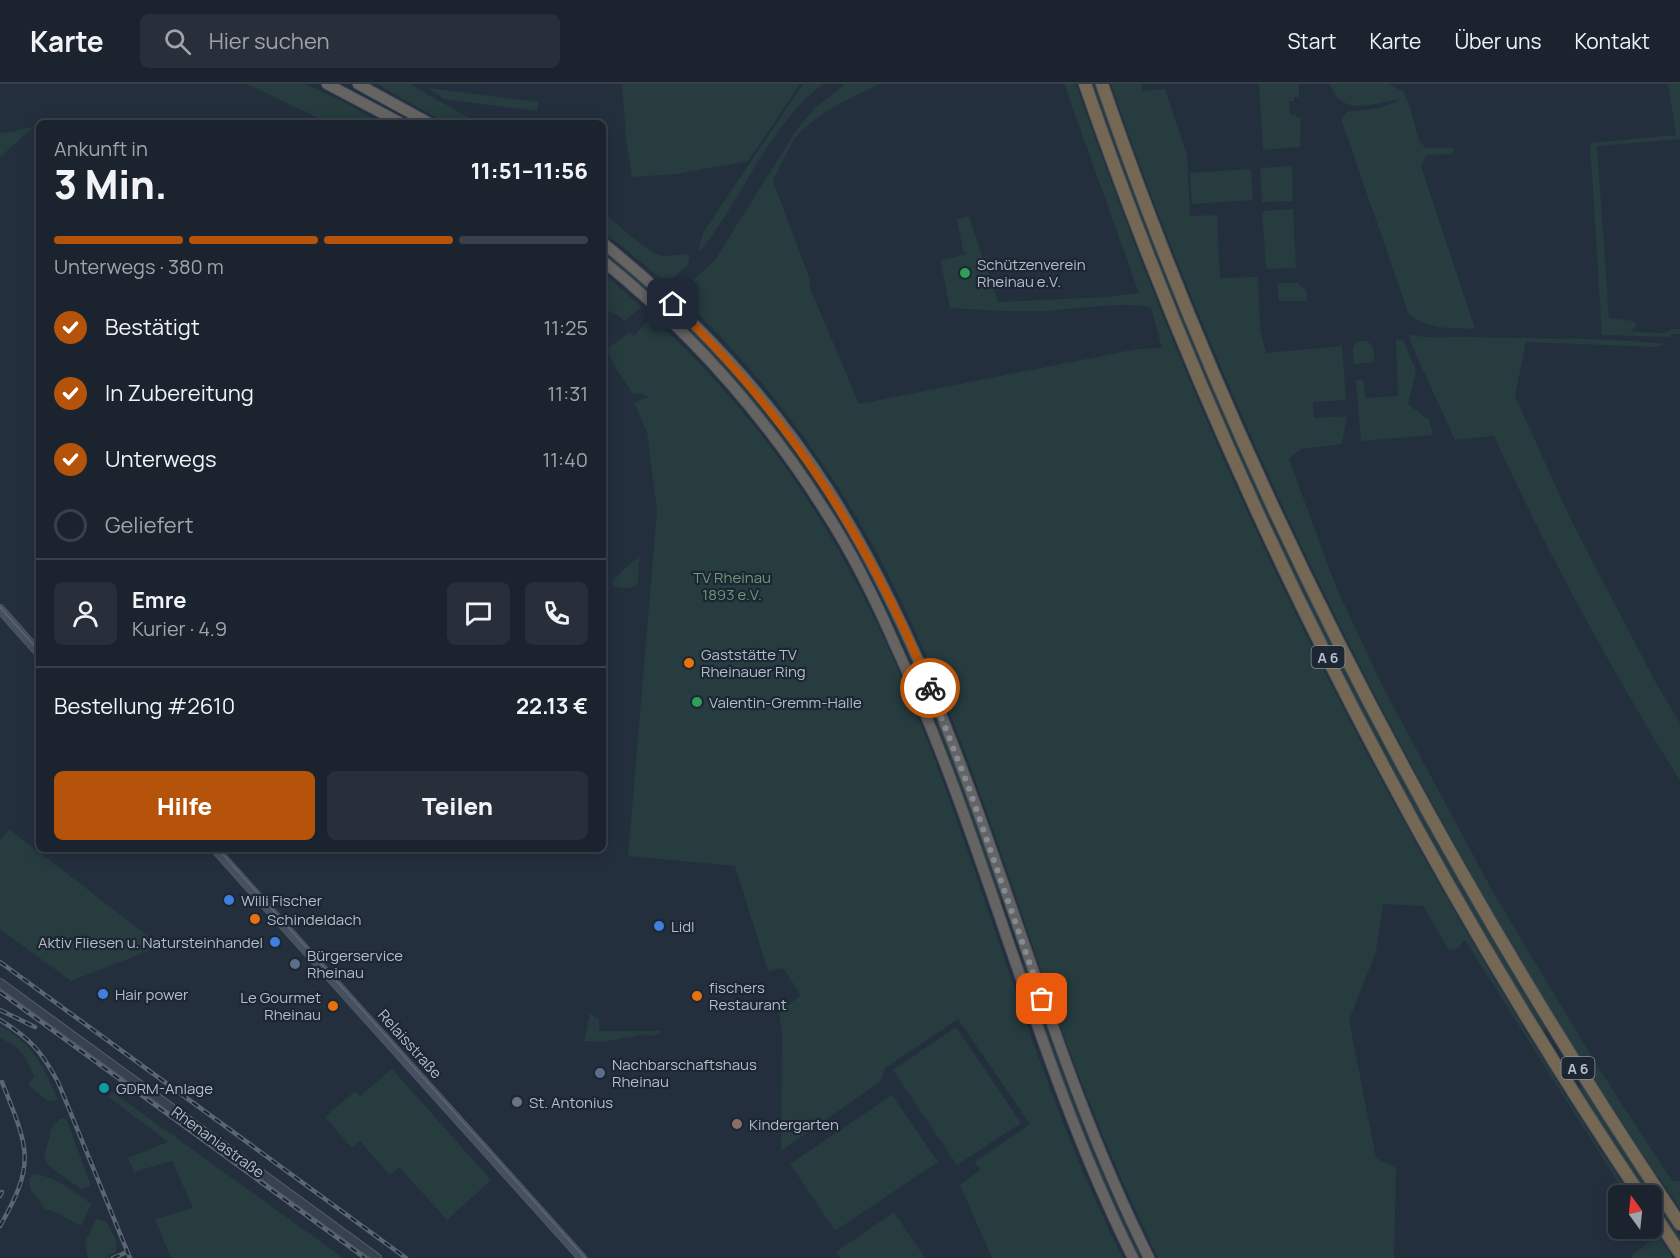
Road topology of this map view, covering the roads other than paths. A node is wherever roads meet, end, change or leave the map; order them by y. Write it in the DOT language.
graph roads {
  1 [pos="327,84"];
  2 [pos="358,84"];
  3 [pos="1085,84"];
  4 [pos="1102,84"];
  5 [pos="395,120"];
  6 [pos="424,120"];
  7 [pos="606,246"];
  8 [pos="606,264"];
  9 [pos="0,609"];
  10 [pos="36,650"];
  11 [pos="218,852"];
  12 [pos="0,983"];
  13 [pos="1634,1185"];
  14 [pos="1680,1224"];
  15 [pos="1662,1226"];
  16 [pos="1680,1253"];
  17 [pos="377,1258"];
  18 [pos="582,1258"];
  19 [pos="1133,1258"];
  20 [pos="1149,1258"];
  1 -- 5 [label="highway"];
  2 -- 6 [label="highway"];
  3 -- 13 [label="highway, A 6"];
  4 -- 14 [label="highway, A 6"];
  7 -- 20 [label="highway"];
  8 -- 19 [label="highway"];
  9 -- 10 [label="main road"];
  11 -- 18 [label="main road, Relaisstraße"];
  12 -- 17 [label="street, Rhenaniastraße"];
  15 -- 16 [label="highway"];
}
